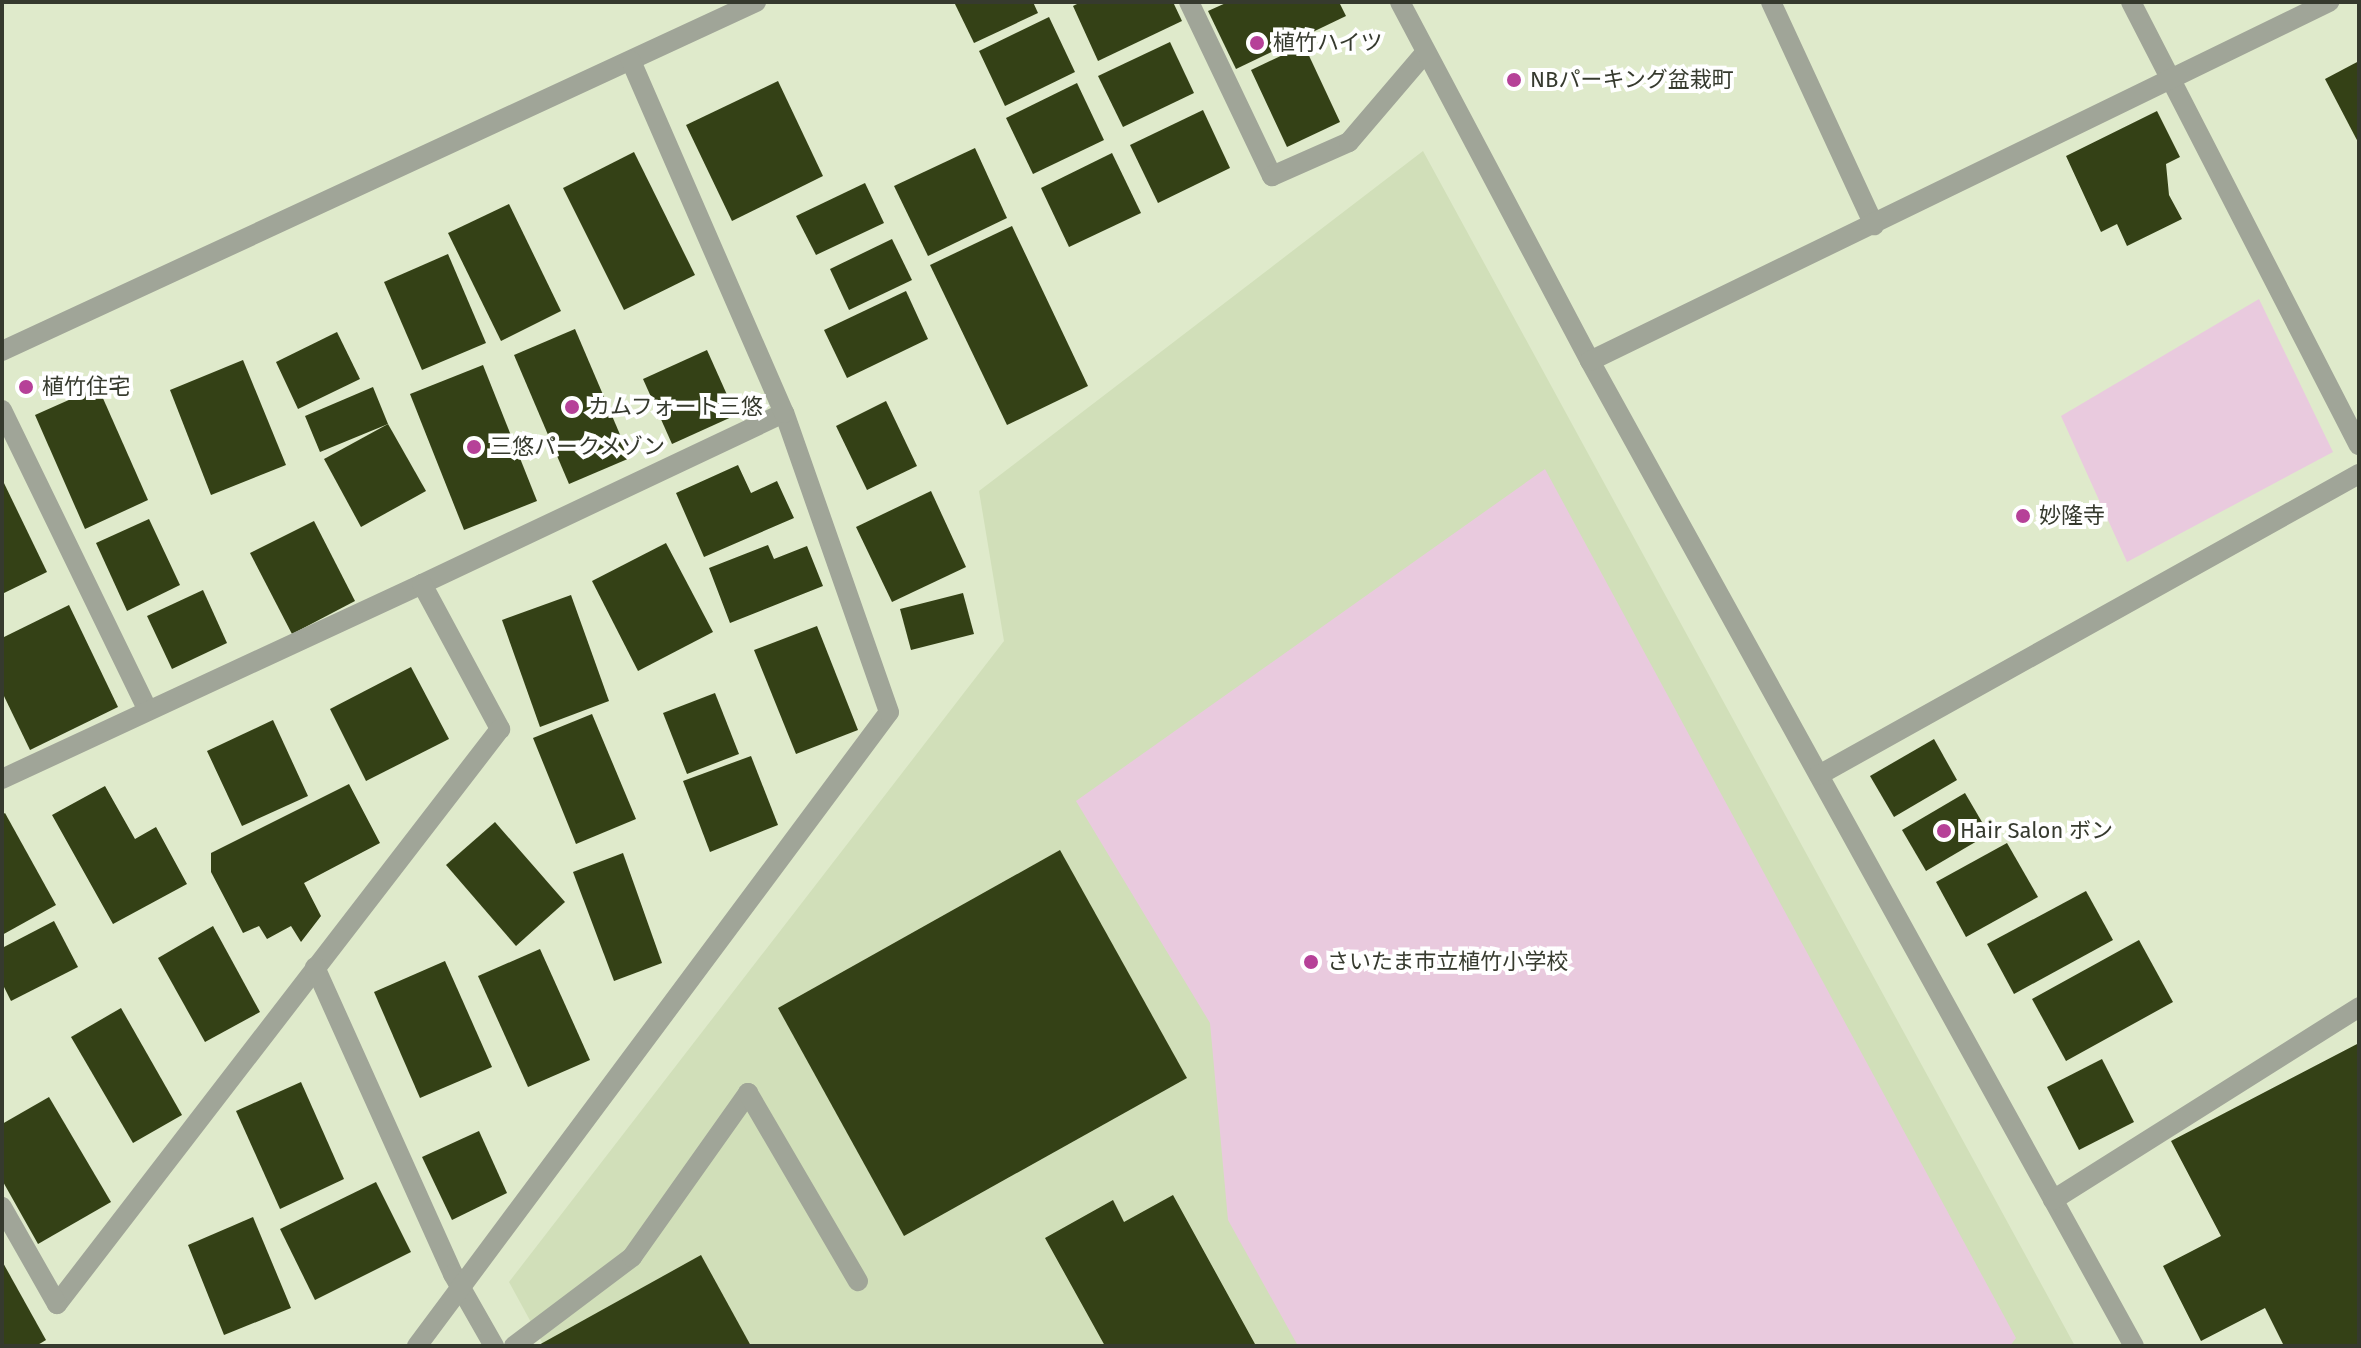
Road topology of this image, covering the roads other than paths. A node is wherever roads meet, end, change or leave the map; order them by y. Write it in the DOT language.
graph roads {
  1 [pos="756,2"];
  2 [pos="1189,2"];
  3 [pos="1400,2"];
  4 [pos="1771,2"];
  5 [pos="2131,2"];
  6 [pos="2329,2"];
  7 [pos="1426,52"];
  8 [pos="631,61"];
  9 [pos="2175,80"];
  10 [pos="1874,225"];
  11 [pos="2,351"];
  12 [pos="1590,361"];
  13 [pos="2,410"];
  14 [pos="784,413"];
  15 [pos="2359,445"];
  16 [pos="2359,474"];
  17 [pos="422,584"];
  18 [pos="147,709"];
  19 [pos="1819,775"];
  20 [pos="2,779"];
  21 [pos="315,967"];
  22 [pos="2359,1007"];
  23 [pos="2053,1200"];
  24 [pos="2,1207"];
  25 [pos="858,1281"];
  26 [pos="461,1289"];
  27 [pos="417,1346"];
  28 [pos="494,1346"];
  29 [pos="514,1346"];
  30 [pos="2134,1346"];
  1 -- 8 [label="street"];
  2 -- 7 [label="street"];
  3 -- 7 [label="street"];
  4 -- 10 [label="street"];
  5 -- 9 [label="street"];
  6 -- 9 [label="street"];
  7 -- 12 [label="street"];
  8 -- 11 [label="street"];
  8 -- 14 [label="street"];
  9 -- 10 [label="street"];
  9 -- 15 [label="street"];
  10 -- 12 [label="street"];
  12 -- 19 [label="street"];
  13 -- 18 [label="street"];
  14 -- 17 [label="street"];
  14 -- 26 [label="street"];
  16 -- 19 [label="street"];
  17 -- 18 [label="street"];
  17 -- 21 [label="street"];
  18 -- 20 [label="street"];
  19 -- 23 [label="street"];
  21 -- 24 [label="street"];
  21 -- 26 [label="street"];
  22 -- 23 [label="street"];
  23 -- 30 [label="street"];
  25 -- 29 [label="street"];
  26 -- 27 [label="street"];
  26 -- 28 [label="street"];
}
